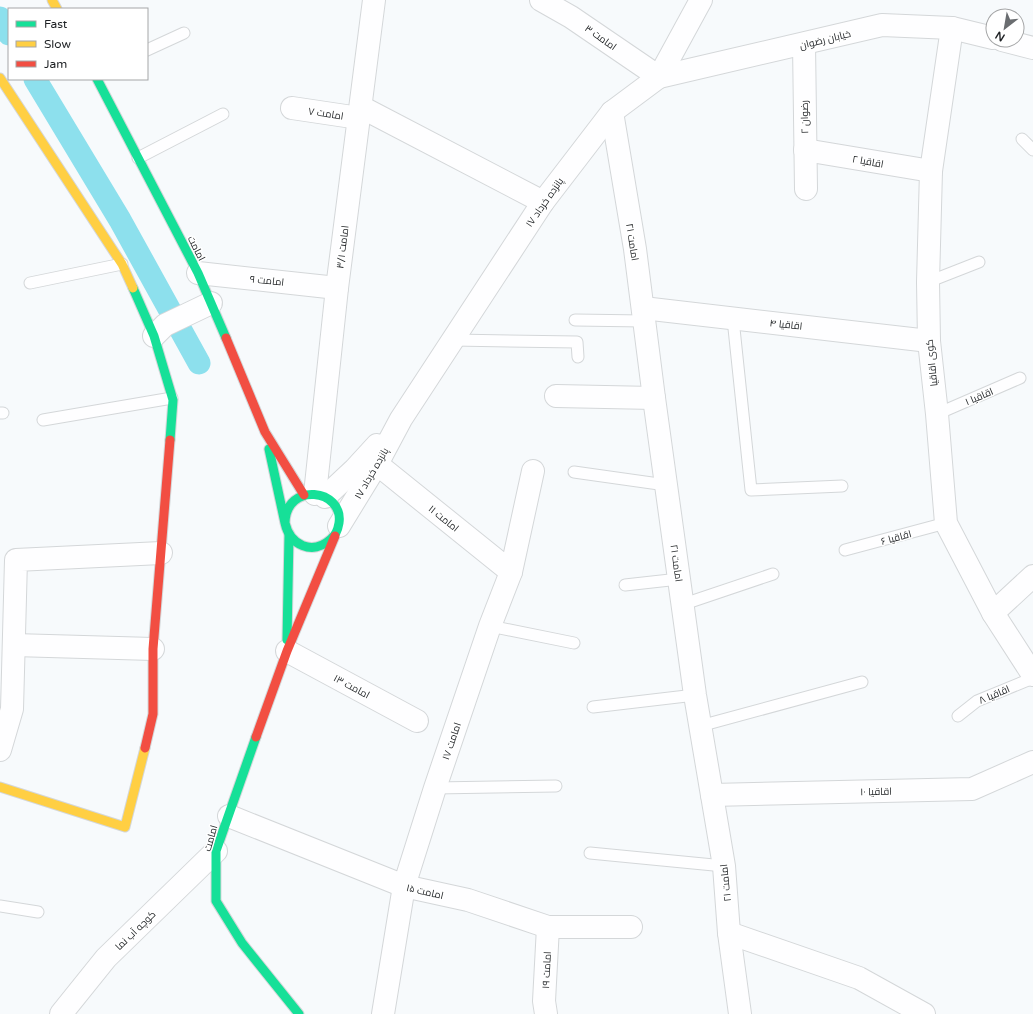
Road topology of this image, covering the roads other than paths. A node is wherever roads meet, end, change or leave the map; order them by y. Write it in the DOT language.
graph roads {
  1 [pos="374,0"];
  2 [pos="541,0"];
  3 [pos="701,0"];
  4 [pos="574,8"];
  5 [pos="952,28"];
  6 [pos="184,33"];
  7 [pos="985,36"];
  8 [pos="804,44"];
  9 [pos="148,50"];
  10 [pos="659,77"];
  11 [pos="98,80"];
  12 [pos="1,82"];
  13 [pos="292,108"];
  14 [pos="360,112"];
  15 [pos="612,112"];
  16 [pos="223,114"];
  17 [pos="1022,139"];
  18 [pos="805,150"];
  19 [pos="1033,150"];
  20 [pos="138,158"];
  21 [pos="931,171"];
  22 [pos="806,189"];
  23 [pos="543,202"];
  24 [pos="979,262"];
  25 [pos="122,264"];
  26 [pos="198,273"];
  27 [pos="928,282"];
  28 [pos="30,283"];
  29 [pos="337,288"];
  30 [pos="211,303"];
  31 [pos="644,314"];
  32 [pos="733,319"];
  33 [pos="575,320"];
  34 [pos="159,331"];
  35 [pos="453,340"];
  36 [pos="929,341"];
  37 [pos="578,358"];
  38 [pos="1020,378"];
  39 [pos="556,396"];
  40 [pos="172,398"];
  41 [pos="654,398"];
  42 [pos="937,414"];
  43 [pos="401,419"];
  44 [pos="43,420"];
  45 [pos="266,432"];
  46 [pos="377,464"];
  47 [pos="533,472"];
  48 [pos="574,472"];
  49 [pos="666,485"];
  50 [pos="842,486"];
  51 [pos="315,495"];
  52 [pos="285,523"];
  53 [pos="946,523"];
  54 [pos="337,531"];
  55 [pos="289,535"];
  56 [pos="845,550"];
  57 [pos="161,553"];
  58 [pos="511,572"];
  59 [pos="773,574"];
  60 [pos="1033,576"];
  61 [pos="679,579"];
  62 [pos="625,585"];
  63 [pos="684,604"];
  64 [pos="993,613"];
  65 [pos="490,626"];
  66 [pos="9,641"];
  67 [pos="574,643"];
  68 [pos="153,649"];
  69 [pos="287,651"];
  70 [pos="1033,677"];
  71 [pos="862,682"];
  72 [pos="695,695"];
  73 [pos="593,707"];
  74 [pos="958,716"];
  75 [pos="417,721"];
  76 [pos="3,726"];
  77 [pos="700,726"];
  78 [pos="0,750"];
  79 [pos="1033,762"];
  80 [pos="556,786"];
  81 [pos="0,787"];
  82 [pos="435,788"];
  83 [pos="712,794"];
  84 [pos="228,816"];
  85 [pos="216,851"];
  86 [pos="590,853"];
  87 [pos="724,866"];
  88 [pos="404,886"];
  89 [pos="0,906"];
  90 [pos="38,912"];
  91 [pos="548,927"];
  92 [pos="631,927"];
  93 [pos="729,933"];
  94 [pos="61,1014"];
  95 [pos="299,1014"];
  96 [pos="383,1014"];
  97 [pos="546,1014"];
  98 [pos="740,1014"];
  99 [pos="924,1014"];
  1 -- 14 [label="street, امامت ۳/۱"];
  2 -- 4 [label="street, امامت ۳"];
  3 -- 10 [label="street, پانزده خرداد ۱۷"];
  4 -- 10 [label="street, امامت ۳"];
  5 -- 7 [label="street, خیابان رضوان"];
  5 -- 8 [label="street, خیابان رضوان"];
  5 -- 21 [label="street, کوی اقاقیا"];
  6 -- 9 [label="lane"];
  8 -- 10 [label="street, خیابان رضوان"];
  8 -- 18 [label="street, رضوان ۲"];
  10 -- 15 [label="street, پانزده خرداد ۱۷"];
  11 -- 20 [label="street, امامت"];
  12 -- 25 [label="street"];
  13 -- 14 [label="street, امامت ۷"];
  14 -- 23 [label="street, امامت ۷"];
  14 -- 29 [label="street, امامت ۳/۱"];
  15 -- 23 [label="street, پانزده خرداد ۱۷"];
  15 -- 31 [label="street, امامت ۲۱"];
  16 -- 20 [label="lane"];
  17 -- 19 [label="lane"];
  18 -- 21 [label="street, اقاقیا ۲"];
  18 -- 22 [label="street, رضوان ۲"];
  20 -- 26 [label="street, امامت"];
  21 -- 27 [label="street, کوی اقاقیا"];
  23 -- 35 [label="street, پانزده خرداد ۱۷"];
  24 -- 27 [label="lane"];
  25 -- 28 [label="lane"];
  25 -- 34 [label="street"];
  26 -- 29 [label="street, امامت ۹"];
  26 -- 30 [label="street, امامت"];
  27 -- 36 [label="street, کوی اقاقیا"];
  29 -- 51 [label="street, امامت ۳/۱"];
  30 -- 34 [label="street"];
  30 -- 45 [label="street, امامت"];
  31 -- 32 [label="street, اقاقیا ۴"];
  31 -- 33 [label="lane"];
  31 -- 41 [label="street, امامت ۲۱"];
  32 -- 36 [label="street, اقاقیا ۴"];
  32 -- 50 [label="lane"];
  34 -- 40 [label="street"];
  35 -- 37 [label="lane"];
  35 -- 43 [label="street, پانزده خرداد ۱۷"];
  36 -- 42 [label="street, کوی اقاقیا"];
  38 -- 42 [label="lane, اقاقیا ۱"];
  39 -- 41 [label="street"];
  40 -- 44 [label="lane"];
  40 -- 57 [label="street"];
  41 -- 49 [label="street, امامت ۲۱"];
  42 -- 53 [label="street, کوی اقاقیا"];
  43 -- 46 [label="street, پانزده خرداد ۱۷"];
  43 -- 51 [label="street, پانزده خرداد ۱۷"];
  45 -- 51 [label="street, امامت"];
  45 -- 52 [label="street, امامت"];
  46 -- 54 [label="street, پانزده خرداد ۱۷"];
  46 -- 58 [label="street, امامت ۱۱"];
  47 -- 58 [label="street, امامت ۱۷"];
  48 -- 49 [label="lane"];
  49 -- 61 [label="street, امامت ۲۱"];
  51 -- 52 [label="street"];
  51 -- 54 [label="street"];
  52 -- 55 [label="street"];
  53 -- 56 [label="lane, اقاقیا ۶"];
  53 -- 64 [label="street, کوی اقاقیا"];
  54 -- 55 [label="street"];
  54 -- 69 [label="street, امامت"];
  55 -- 69 [label="street, امامت"];
  57 -- 66 [label="street"];
  57 -- 68 [label="street"];
  58 -- 65 [label="street, امامت ۱۷"];
  59 -- 63 [label="lane"];
  60 -- 64 [label="street"];
  61 -- 62 [label="lane"];
  61 -- 63 [label="street, امامت ۲۱"];
  63 -- 72 [label="street, امامت ۲۱"];
  64 -- 70 [label="street, کوی اقاقیا"];
  65 -- 67 [label="lane"];
  65 -- 82 [label="street, امامت ۱۷"];
  66 -- 68 [label="street"];
  66 -- 76 [label="street"];
  68 -- 81 [label="street"];
  69 -- 75 [label="street, امامت ۱۳"];
  69 -- 84 [label="street, امامت"];
  70 -- 74 [label="lane, اقاقیا ۸"];
  71 -- 77 [label="lane"];
  72 -- 73 [label="lane"];
  72 -- 77 [label="street, امامت ۲۱"];
  76 -- 78 [label="street"];
  77 -- 83 [label="street, امامت ۲۱"];
  79 -- 83 [label="street, اقاقیا ۱۰"];
  80 -- 82 [label="lane"];
  82 -- 88 [label="street, امامت ۱۷"];
  83 -- 87 [label="street, امامت ۲۱"];
  84 -- 85 [label="street, امامت"];
  84 -- 88 [label="street, امامت ۱۵"];
  85 -- 94 [label="street, کوچه آب نما"];
  85 -- 95 [label="street, امامت"];
  86 -- 87 [label="lane"];
  87 -- 93 [label="street, امامت ۲۱"];
  88 -- 91 [label="street, امامت ۱۵"];
  88 -- 96 [label="street, امامت ۱۷"];
  89 -- 90 [label="lane"];
  91 -- 92 [label="street, امامت ۱۵"];
  91 -- 97 [label="street, امامت ۱۹"];
  93 -- 98 [label="street, امامت ۲۱"];
  93 -- 99 [label="street"];
}
